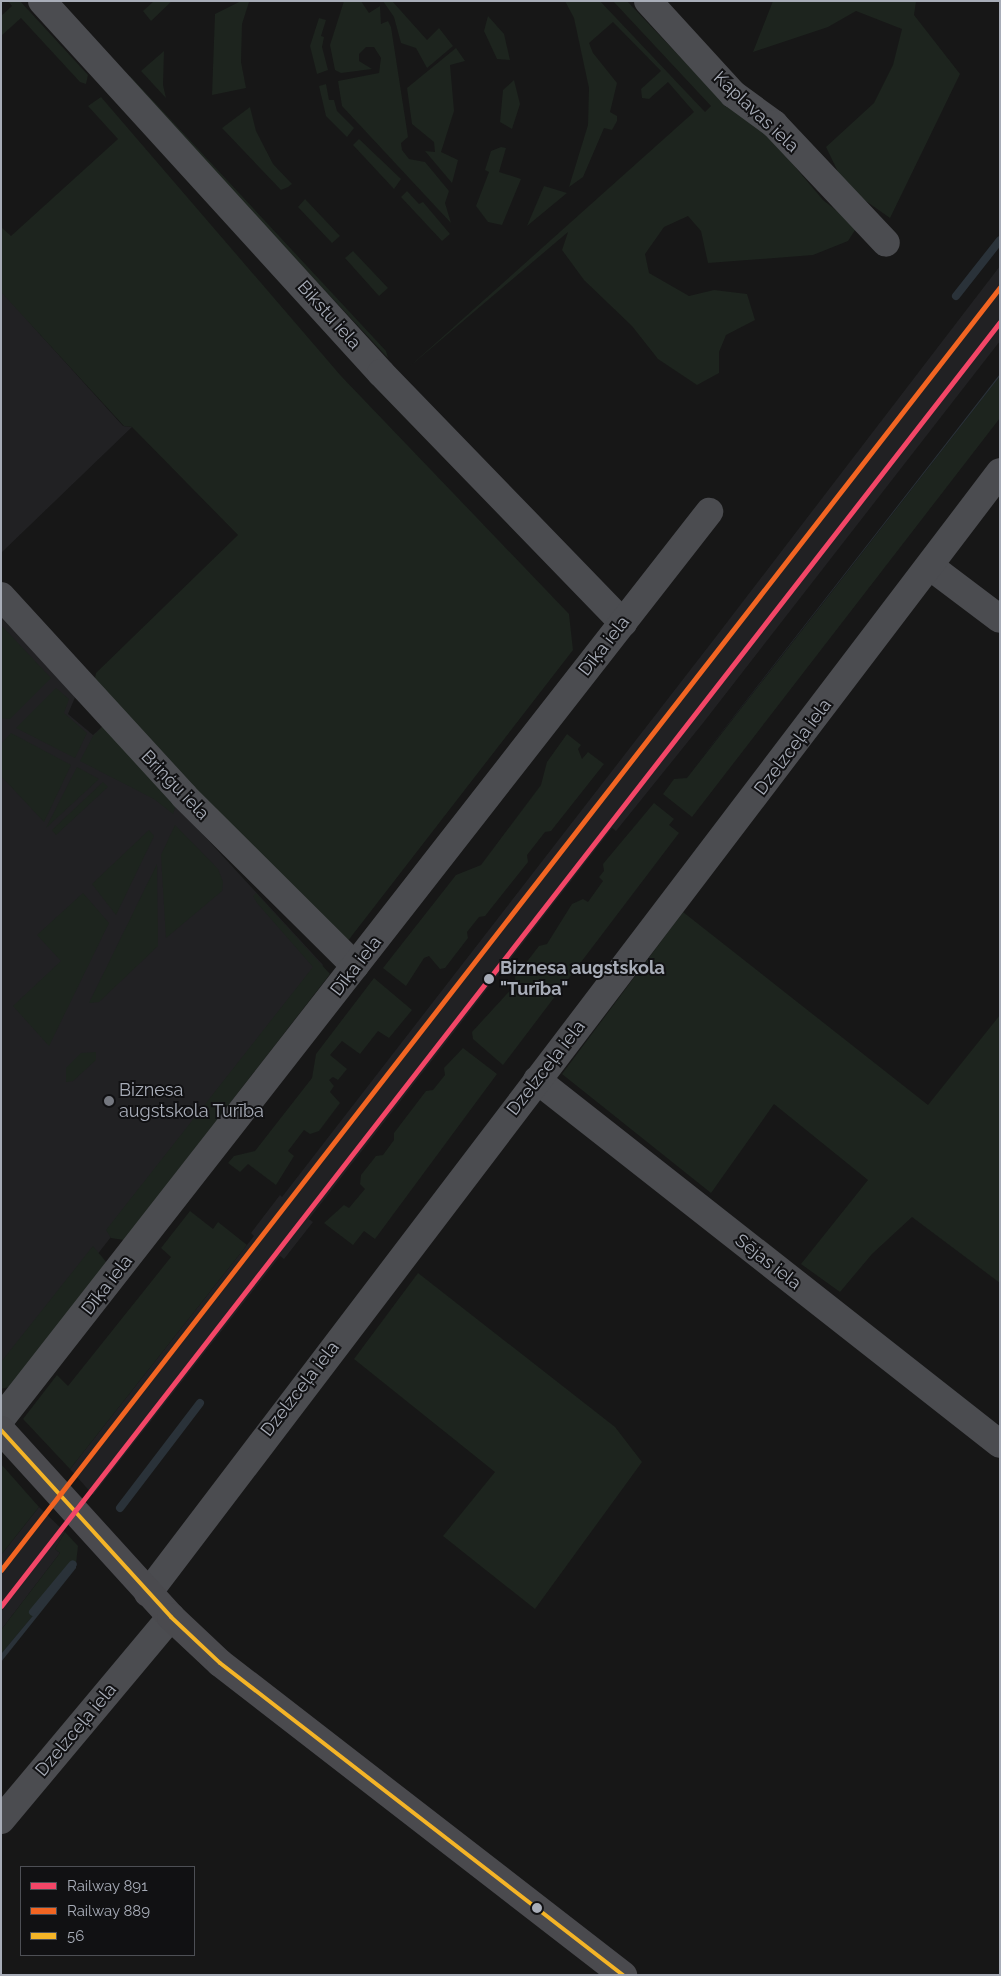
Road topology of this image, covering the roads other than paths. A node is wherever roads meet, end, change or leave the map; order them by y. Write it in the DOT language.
graph roads {
  1 [pos="42,1"];
  2 [pos="648,1"];
  3 [pos="886,243"];
  4 [pos="1000,472"];
  5 [pos="709,512"];
  6 [pos="931,567"];
  7 [pos="1,596"];
  8 [pos="1000,619"];
  9 [pos="622,623"];
  10 [pos="355,966"];
  11 [pos="537,1080"];
  12 [pos="1,1419"];
  13 [pos="1,1430"];
  14 [pos="1000,1444"];
  15 [pos="148,1593"];
  16 [pos="171,1617"];
  17 [pos="1,1820"];
  18 [pos="623,1975"];
  1 -- 9 [label="street, Bikstu iela"];
  2 -- 3 [label="street, Kaplavas iela"];
  4 -- 6 [label="street, Dzelzceļa iela"];
  5 -- 9 [label="street, Dīķa iela"];
  6 -- 8 [label="street"];
  6 -- 11 [label="street, Dzelzceļa iela"];
  7 -- 10 [label="street, Briņģu iela"];
  9 -- 10 [label="street, Dīķa iela"];
  10 -- 12 [label="street, Dīķa iela"];
  11 -- 14 [label="street, Sējas iela"];
  11 -- 15 [label="street, Dzelzceļa iela"];
  13 -- 15 [label="main road"];
  15 -- 16 [label="main road"];
  16 -- 17 [label="street, Dzelzceļa iela"];
  16 -- 18 [label="main road"];
}
